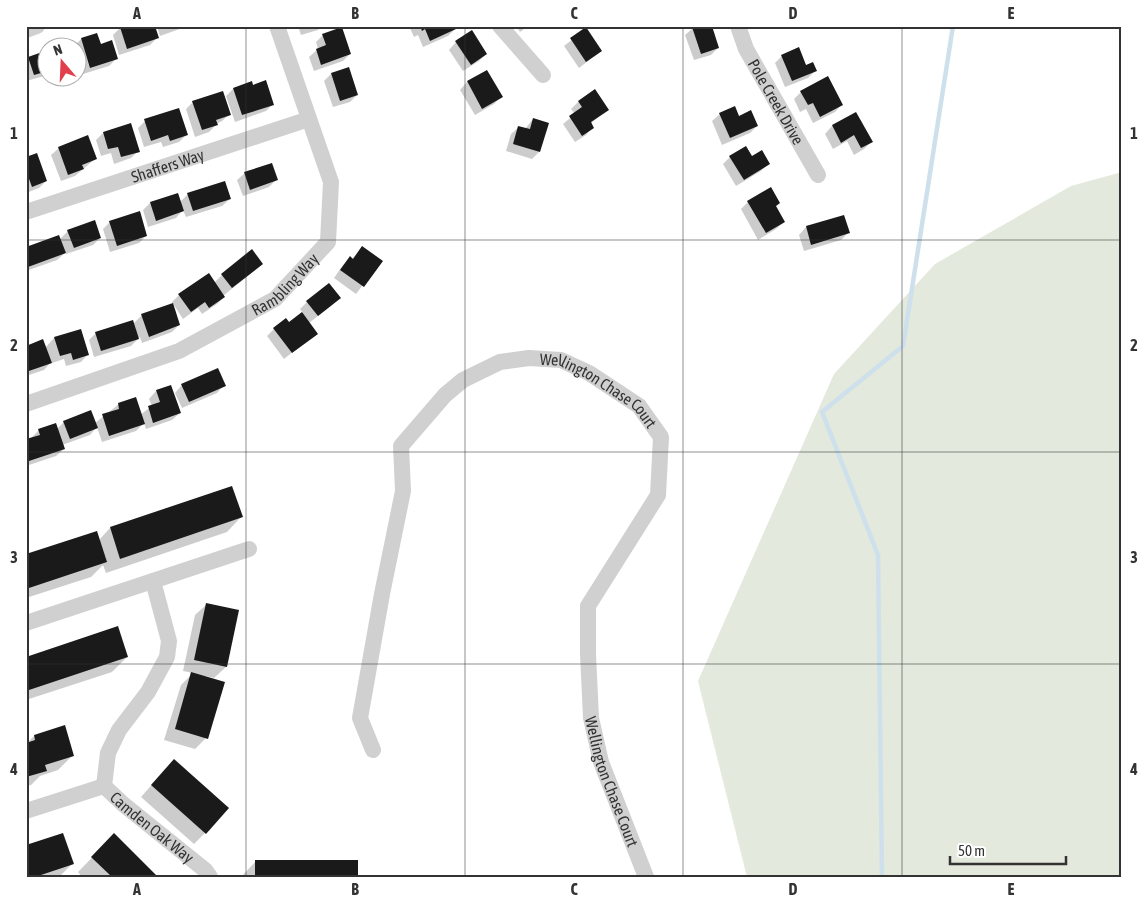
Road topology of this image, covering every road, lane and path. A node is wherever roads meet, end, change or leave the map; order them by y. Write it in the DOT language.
graph roads {
  1 [pos="37,26"];
  2 [pos="277,26"];
  3 [pos="500,26"];
  4 [pos="738,26"];
  5 [pos="26,30"];
  6 [pos="543,75"];
  7 [pos="309,119"];
  8 [pos="818,175"];
  9 [pos="26,212"];
  10 [pos="26,404"];
  11 [pos="249,549"];
  12 [pos="153,581"];
  13 [pos="26,623"];
  14 [pos="373,750"];
  15 [pos="104,786"];
  16 [pos="26,811"];
  17 [pos="210,877"];
  18 [pos="646,877"];
  1 -- 5 [label="street"];
  2 -- 7 [label="street, Rambling Way"];
  3 -- 6 [label="street"];
  4 -- 8 [label="street, Pole Creek Drive"];
  7 -- 9 [label="street, Shaffers Way"];
  7 -- 10 [label="street, Rambling Way"];
  11 -- 12 [label="street"];
  12 -- 13 [label="street"];
  12 -- 15 [label="street, Camden Oak Way"];
  14 -- 18 [label="street, Wellington Chase Court"];
  15 -- 16 [label="street"];
  15 -- 17 [label="street, Camden Oak Way"];
}
